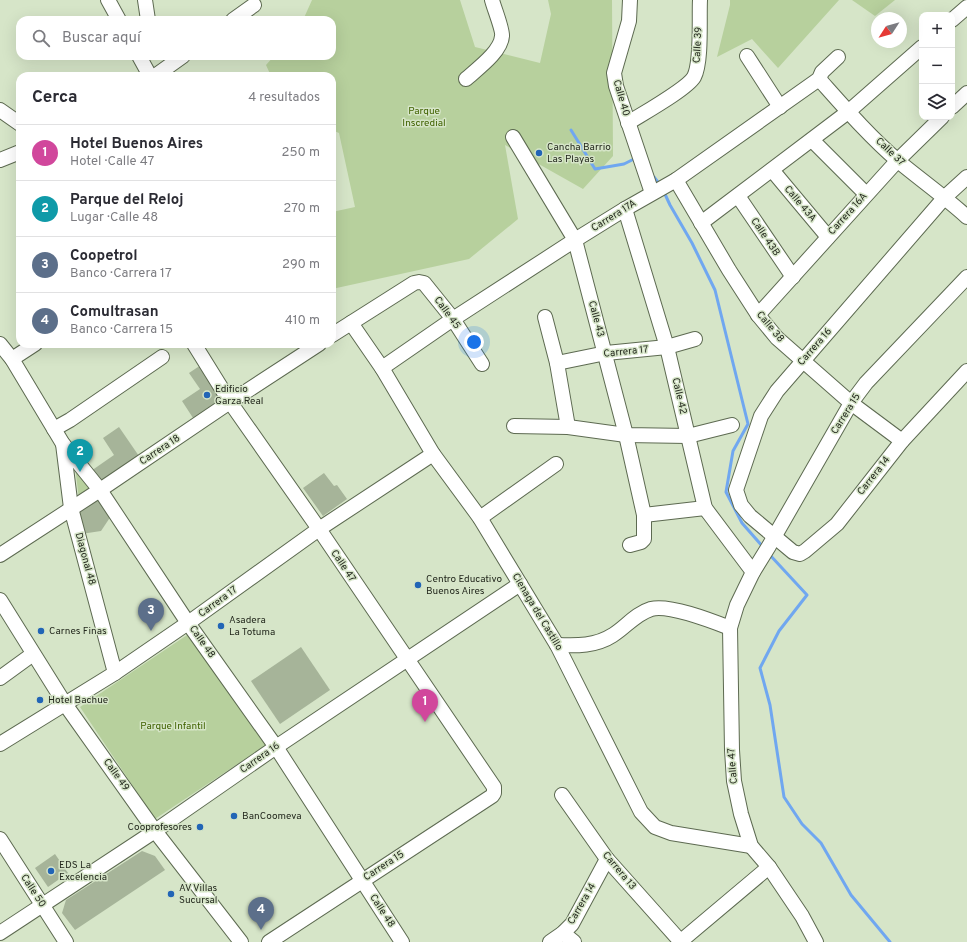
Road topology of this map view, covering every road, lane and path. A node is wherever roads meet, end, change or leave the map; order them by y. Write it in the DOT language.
graph roads {
  1 [pos="108,0"];
  2 [pos="145,0"];
  3 [pos="492,0"];
  4 [pos="630,0"];
  5 [pos="700,0"];
  6 [pos="254,5"];
  7 [pos="967,7"];
  8 [pos="117,16"];
  9 [pos="147,16"];
  10 [pos="239,16"];
  11 [pos="955,17"];
  12 [pos="921,48"];
  13 [pos="747,56"];
  14 [pos="838,57"];
  15 [pos="169,60"];
  16 [pos="148,66"];
  17 [pos="466,79"];
  18 [pos="819,79"];
  19 [pos="967,93"];
  20 [pos="955,105"];
  21 [pos="780,107"];
  22 [pos="0,110"];
  23 [pos="848,112"];
  24 [pos="939,120"];
  25 [pos="16,121"];
  26 [pos="628,123"];
  27 [pos="513,137"];
  28 [pos="812,140"];
  29 [pos="16,154"];
  30 [pos="0,160"];
  31 [pos="898,160"];
  32 [pos="772,170"];
  33 [pos="967,177"];
  34 [pos="663,187"];
  35 [pos="866,194"];
  36 [pos="738,196"];
  37 [pos="945,197"];
  38 [pos="626,209"];
  39 [pos="967,217"];
  40 [pos="701,223"];
  41 [pos="828,237"];
  42 [pos="575,240"];
  43 [pos="793,277"];
  44 [pos="967,277"];
  45 [pos="758,315"];
  46 [pos="545,317"];
  47 [pos="453,319"];
  48 [pos="351,323"];
  49 [pos="336,332"];
  50 [pos="695,339"];
  51 [pos="0,344"];
  52 [pos="667,347"];
  53 [pos="29,348"];
  54 [pos="196,348"];
  55 [pos="313,348"];
  56 [pos="606,353"];
  57 [pos="162,357"];
  58 [pos="12,359"];
  59 [pos="802,361"];
  60 [pos="557,363"];
  61 [pos="482,364"];
  62 [pos="382,368"];
  63 [pos="967,372"];
  64 [pos="230,402"];
  65 [pos="851,403"];
  66 [pos="732,425"];
  67 [pos="514,426"];
  68 [pos="568,427"];
  69 [pos="54,429"];
  70 [pos="626,435"];
  71 [pos="688,436"];
  72 [pos="902,441"];
  73 [pos="63,444"];
  74 [pos="433,454"];
  75 [pos="556,464"];
  76 [pos="100,490"];
  77 [pos="71,508"];
  78 [pos="705,508"];
  79 [pos="644,515"];
  80 [pos="480,518"];
  81 [pos="319,529"];
  82 [pos="772,542"];
  83 [pos="630,545"];
  84 [pos="0,555"];
  85 [pos="756,567"];
  86 [pos="520,584"];
  87 [pos="0,600"];
  88 [pos="188,623"];
  89 [pos="730,628"];
  90 [pos="557,645"];
  91 [pos="33,654"];
  92 [pos="406,659"];
  93 [pos="114,673"];
  94 [pos="0,678"];
  95 [pos="65,704"];
  96 [pos="0,744"];
  97 [pos="276,747"];
  98 [pos="494,787"];
  99 [pos="562,795"];
  100 [pos="155,830"];
  101 [pos="0,839"];
  102 [pos="751,846"];
  103 [pos="607,859"];
  104 [pos="769,867"];
  105 [pos="362,880"];
  106 [pos="42,906"];
  107 [pos="0,933"];
  108 [pos="563,933"];
  109 [pos="66,942"];
  110 [pos="241,942"];
  111 [pos="269,942"];
  112 [pos="402,942"];
  113 [pos="550,942"];
  114 [pos="574,942"];
  115 [pos="681,942"];
  116 [pos="816,942"];
  1 -- 8 [label="street"];
  2 -- 9 [label="street"];
  3 -- 17 [label="street"];
  4 -- 26 [label="street, Calle 40"];
  5 -- 26 [label="street, Calle 39"];
  6 -- 10 [label="street"];
  7 -- 11 [label="street"];
  12 -- 23 [label="street"];
  13 -- 21 [label="street"];
  14 -- 18 [label="street, Carrera 17A"];
  15 -- 16 [label="street"];
  18 -- 21 [label="street, Carrera 17A"];
  18 -- 23 [label="street, Calle 37"];
  19 -- 20 [label="street"];
  21 -- 34 [label="street, Carrera 17A"];
  22 -- 25 [label="street"];
  23 -- 28 [label="street"];
  23 -- 31 [label="street, Calle 37"];
  24 -- 31 [label="street, Carrera 16A"];
  26 -- 34 [label="street, Calle 40"];
  27 -- 42 [label="street, Calle 43"];
  28 -- 32 [label="street"];
  28 -- 35 [label="street"];
  29 -- 30 [label="street"];
  31 -- 35 [label="street, Carrera 16A"];
  31 -- 37 [label="street, Calle 37"];
  32 -- 36 [label="street"];
  32 -- 41 [label="street, Calle 43A"];
  33 -- 37 [label="street, Carrera 16"];
  34 -- 38 [label="street, Carrera 17A"];
  34 -- 40 [label="street, Calle 38"];
  35 -- 41 [label="street, Carrera 16A"];
  36 -- 40 [label="street"];
  36 -- 43 [label="street, Calle 43B"];
  37 -- 39 [label="street, Calle 37"];
  37 -- 59 [label="street, Carrera 16"];
  38 -- 42 [label="street, Carrera 17A"];
  38 -- 52 [label="street, Calle 42"];
  40 -- 45 [label="street, Calle 38"];
  41 -- 43 [label="street, Carrera 16A"];
  42 -- 47 [label="street, Carrera 17A"];
  42 -- 56 [label="street, Calle 43"];
  43 -- 45 [label="street, Carrera 16A"];
  44 -- 65 [label="street, Carrera 15"];
  45 -- 59 [label="street, Calle 38"];
  46 -- 60 [label="street"];
  47 -- 48 [label="street, Calle 45"];
  47 -- 61 [label="street, Calle 45"];
  47 -- 62 [label="street, Carrera 17A"];
  48 -- 49 [label="street"];
  48 -- 62 [label="street, Cienaga del Castillo"];
  50 -- 52 [label="street, Carrera 17"];
  51 -- 58 [label="street, Calle 48"];
  52 -- 56 [label="street, Carrera 17"];
  52 -- 71 [label="street, Calle 42"];
  53 -- 58 [label="street"];
  54 -- 64 [label="street, Calle 47"];
  55 -- 64 [label="street, Carrera 18"];
  56 -- 60 [label="street, Carrera 17"];
  56 -- 70 [label="street, Calle 43"];
  57 -- 69 [label="street"];
  58 -- 69 [label="street, Calle 48"];
  59 -- 65 [label="street, Calle 38"];
  59 -- 82 [label="street, Carrera 16"];
  60 -- 68 [label="street"];
  62 -- 74 [label="street, Cienaga del Castillo"];
  63 -- 72 [label="street, Carrera 14"];
  64 -- 76 [label="street, Carrera 18"];
  64 -- 81 [label="street, Calle 47"];
  65 -- 72 [label="street, Calle 38"];
  65 -- 82 [label="street, Carrera 15"];
  66 -- 71 [label="street"];
  67 -- 68 [label="street"];
  68 -- 70 [label="street"];
  69 -- 73 [label="street, Calle 48"];
  70 -- 71 [label="street"];
  70 -- 79 [label="street, Calle 43"];
  71 -- 78 [label="street, Calle 42"];
  72 -- 82 [label="street, Carrera 14"];
  73 -- 76 [label="street, Calle 48"];
  73 -- 77 [label="street, Diagonal 48"];
  74 -- 80 [label="street, Cienaga del Castillo"];
  74 -- 81 [label="street, Carrera 17"];
  75 -- 80 [label="street"];
  76 -- 77 [label="street, Carrera 18"];
  76 -- 88 [label="street, Calle 48"];
  77 -- 84 [label="street, Carrera 18"];
  77 -- 93 [label="street, Diagonal 48"];
  78 -- 79 [label="street"];
  78 -- 85 [label="street, Calle 42"];
  79 -- 83 [label="street, Calle 43"];
  80 -- 86 [label="street, Cienaga del Castillo"];
  81 -- 88 [label="street, Carrera 17"];
  81 -- 92 [label="street, Calle 47"];
  82 -- 85 [label="street, Carrera 15"];
  85 -- 89 [label="street, Calle 47"];
  86 -- 90 [label="street, Cienaga del Castillo"];
  86 -- 92 [label="street, Carrera 16"];
  87 -- 91 [label="street, Calle 49"];
  88 -- 93 [label="street, Carrera 17"];
  88 -- 97 [label="street, Calle 48"];
  89 -- 90 [label="street"];
  89 -- 102 [label="street, Calle 47"];
  90 -- 102 [label="street, Cienaga del Castillo"];
  91 -- 94 [label="street"];
  91 -- 95 [label="street, Calle 49"];
  92 -- 97 [label="street, Carrera 16"];
  92 -- 98 [label="street, Calle 47"];
  93 -- 95 [label="street, Carrera 17"];
  95 -- 96 [label="street, Carrera 17"];
  95 -- 100 [label="street, Calle 49"];
  97 -- 100 [label="street, Carrera 16"];
  97 -- 105 [label="street, Calle 48"];
  98 -- 105 [label="street, Carrera 15"];
  99 -- 103 [label="street, Carrera 13"];
  100 -- 106 [label="street, Carrera 16"];
  100 -- 110 [label="street, Calle 49"];
  101 -- 106 [label="street, Calle 50"];
  102 -- 104 [label="street, Calle 47"];
  103 -- 108 [label="street, Carrera 14"];
  103 -- 115 [label="street, Carrera 13"];
  104 -- 115 [label="street"];
  104 -- 116 [label="street, Calle 47"];
  105 -- 111 [label="street, Carrera 15"];
  105 -- 112 [label="street, Calle 48"];
  106 -- 107 [label="street, Carrera 16"];
  106 -- 109 [label="street, Calle 50"];
  108 -- 113 [label="street, Carrera 14"];
  108 -- 114 [label="street"];
}
